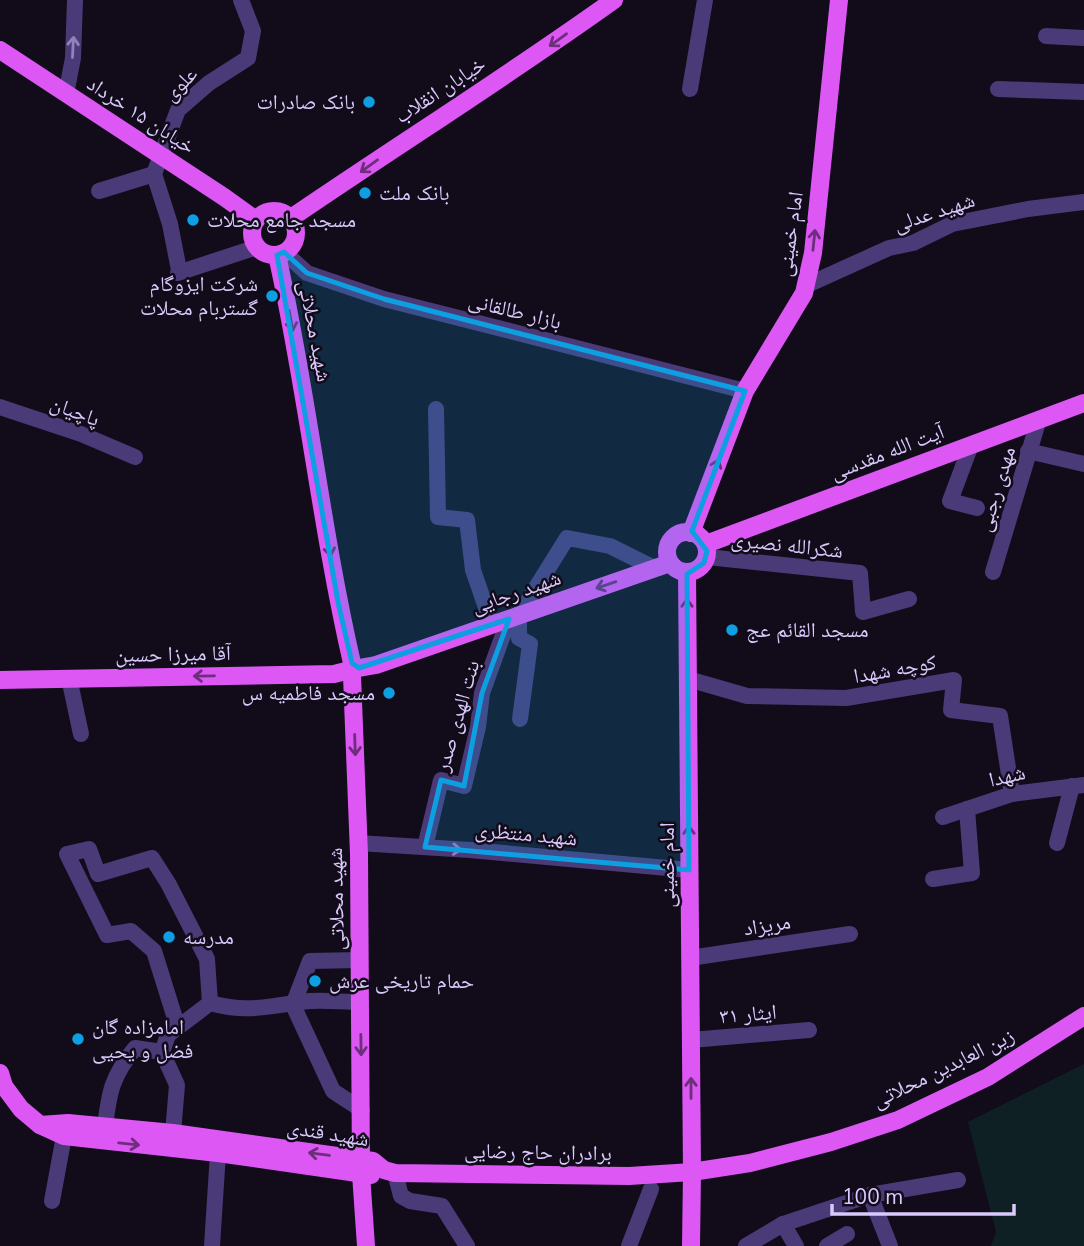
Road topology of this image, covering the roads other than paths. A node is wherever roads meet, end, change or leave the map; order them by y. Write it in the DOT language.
graph roads {
  1 [pos="75,0"];
  2 [pos="241,0"];
  3 [pos="614,0"];
  4 [pos="705,0"];
  5 [pos="839,0"];
  6 [pos="1046,36"];
  7 [pos="1084,38"];
  8 [pos="0,50"];
  9 [pos="690,89"];
  10 [pos="999,89"];
  11 [pos="1084,92"];
  12 [pos="66,94"];
  13 [pos="160,155"];
  14 [pos="154,174"];
  15 [pos="99,191"];
  16 [pos="1084,202"];
  17 [pos="291,218"];
  18 [pos="256,220"];
  19 [pos="257,247"];
  20 [pos="281,253"];
  21 [pos="805,286"];
  22 [pos="745,391"];
  23 [pos="1084,403"];
  24 [pos="0,407"];
  25 [pos="436,409"];
  26 [pos="1040,419"];
  27 [pos="971,444"];
  28 [pos="1028,451"];
  29 [pos="135,457"];
  30 [pos="1084,464"];
  31 [pos="977,508"];
  32 [pos="691,533"];
  33 [pos="706,551"];
  34 [pos="662,565"];
  35 [pos="687,572"];
  36 [pos="993,572"];
  37 [pos="909,599"];
  38 [pos="517,616"];
  39 [pos="492,625"];
  40 [pos="357,669"];
  41 [pos="69,678"];
  42 [pos="688,678"];
  43 [pos="0,680"];
  44 [pos="520,719"];
  45 [pos="81,734"];
  46 [pos="1078,785"];
  47 [pos="1012,794"];
  48 [pos="967,809"];
  49 [pos="943,817"];
  50 [pos="358,843"];
  51 [pos="1057,843"];
  52 [pos="425,847"];
  53 [pos="690,870"];
  54 [pos="933,879"];
  55 [pos="850,933"];
  56 [pos="690,958"];
  57 [pos="360,960"];
  58 [pos="360,1002"];
  59 [pos="210,1003"];
  60 [pos="293,1004"];
  61 [pos="1084,1016"];
  62 [pos="177,1028"];
  63 [pos="809,1030"];
  64 [pos="691,1040"];
  65 [pos="162,1052"];
  66 [pos="0,1073"];
  67 [pos="362,1111"];
  68 [pos="40,1125"];
  69 [pos="105,1127"];
  70 [pos="173,1133"];
  71 [pos="64,1136"];
  72 [pos="218,1153"];
  73 [pos="692,1164"];
  74 [pos="362,1167"];
  75 [pos="389,1171"];
  76 [pos="958,1180"];
  77 [pos="651,1189"];
  78 [pos="870,1195"];
  79 [pos="52,1201"];
  80 [pos="783,1224"];
  81 [pos="847,1234"];
  82 [pos="212,1246"];
  83 [pos="366,1246"];
  84 [pos="467,1246"];
  85 [pos="629,1246"];
  86 [pos="691,1246"];
  87 [pos="746,1246"];
  88 [pos="796,1246"];
  89 [pos="827,1246"];
  90 [pos="891,1246"];
  12 -- 1 [label="street, one-way"];
  2 -- 13 [label="street, علوی"];
  3 -- 17 [label="main road, خیابان انقلاب, one-way"];
  4 -- 9 [label="street"];
  21 -- 5 [label="main road, امام خمینی, one-way"];
  6 -- 7 [label="street"];
  8 -- 12 [label="main road, خیابان ۱۵ خرداد"];
  10 -- 11 [label="street"];
  12 -- 13 [label="main road, خیابان ۱۵ خرداد"];
  13 -- 14 [label="street, علوی"];
  13 -- 18 [label="main road, خیابان ۱۵ خرداد"];
  14 -- 15 [label="street"];
  14 -- 19 [label="street"];
  16 -- 21 [label="street, شهید عدلی"];
  17 -- 18 [label="main road"];
  17 -- 20 [label="main road"];
  18 -- 19 [label="main road"];
  19 -- 20 [label="main road"];
  20 -- 22 [label="street, بازار طالقانی"];
  20 -- 40 [label="main road, شهید محلاتی, one-way"];
  21 -- 22 [label="main road, امام خمینی"];
  32 -- 22 [label="main road, امام خمینی, one-way"];
  23 -- 26 [label="main road, آیت الله مقدسی"];
  24 -- 29 [label="street, پاچیان"];
  25 -- 39 [label="street"];
  26 -- 27 [label="main road, آیت الله مقدسی"];
  26 -- 28 [label="street, مهدی رجبی"];
  27 -- 31 [label="street"];
  27 -- 33 [label="main road, آیت الله مقدسی"];
  28 -- 30 [label="street"];
  28 -- 36 [label="street, مهدی رجبی"];
  32 -- 33 [label="main road"];
  32 -- 34 [label="main road"];
  33 -- 35 [label="main road"];
  33 -- 37 [label="street, شکرالله نصیری"];
  34 -- 35 [label="main road"];
  34 -- 38 [label="main road, شهید رجایی, one-way"];
  34 -- 38 [label="street"];
  42 -- 35 [label="main road, امام خمینی, one-way"];
  38 -- 39 [label="main road, شهید رجایی"];
  38 -- 44 [label="street"];
  38 -- 52 [label="street, بنت الهدی صدر"];
  39 -- 40 [label="main road, شهید رجایی"];
  40 -- 41 [label="main road, آقا میرزا حسین, one-way"];
  40 -- 50 [label="main road, شهید محلاتی, one-way"];
  41 -- 43 [label="main road, آقا میرزا حسین"];
  41 -- 45 [label="street"];
  42 -- 47 [label="street, کوچه شهدا"];
  53 -- 42 [label="main road, امام خمینی, one-way"];
  46 -- 47 [label="street, شهدا"];
  46 -- 51 [label="street"];
  47 -- 48 [label="street, شهدا"];
  48 -- 49 [label="street, شهدا"];
  48 -- 54 [label="street"];
  50 -- 52 [label="street, شهید منتظری"];
  50 -- 57 [label="main road, شهید محلاتی"];
  52 -- 53 [label="street, شهید منتظری, one-way"];
  53 -- 56 [label="main road, امام خمینی"];
  55 -- 56 [label="street, مریزاد"];
  56 -- 64 [label="main road, امام خمینی"];
  57 -- 58 [label="main road, شهید محلاتی"];
  57 -- 60 [label="street"];
  58 -- 60 [label="street"];
  58 -- 67 [label="main road, شهید محلاتی, one-way"];
  59 -- 60 [label="street"];
  59 -- 62 [label="street"];
  59 -- 62 [label="street"];
  60 -- 67 [label="street"];
  61 -- 73 [label="main road, زین العابدین محلاتی"];
  62 -- 65 [label="street"];
  63 -- 64 [label="street, ایثار ۳۱"];
  73 -- 64 [label="main road, امام خمینی, one-way"];
  65 -- 69 [label="street"];
  65 -- 70 [label="street"];
  66 -- 68 [label="main road, شهید قندی"];
  67 -- 74 [label="main road, شهید محلاتی"];
  68 -- 69 [label="main road, شهید قندی"];
  68 -- 71 [label="main road, شهید قندی"];
  69 -- 70 [label="main road, شهید قندی"];
  74 -- 70 [label="main road, شهید قندی, one-way"];
  71 -- 72 [label="main road, شهید قندی, one-way"];
  71 -- 79 [label="street"];
  72 -- 74 [label="main road, شهید قندی"];
  72 -- 82 [label="street"];
  73 -- 75 [label="main road, برادران حاج رضایی"];
  73 -- 86 [label="main road, امام خمینی"];
  74 -- 75 [label="main road, شهید قندی"];
  74 -- 83 [label="main road, شهید محلاتی"];
  75 -- 84 [label="street"];
  76 -- 78 [label="street"];
  77 -- 85 [label="street"];
  78 -- 80 [label="street"];
  78 -- 90 [label="street"];
  80 -- 87 [label="street"];
  80 -- 88 [label="street"];
  81 -- 89 [label="street"];
}
